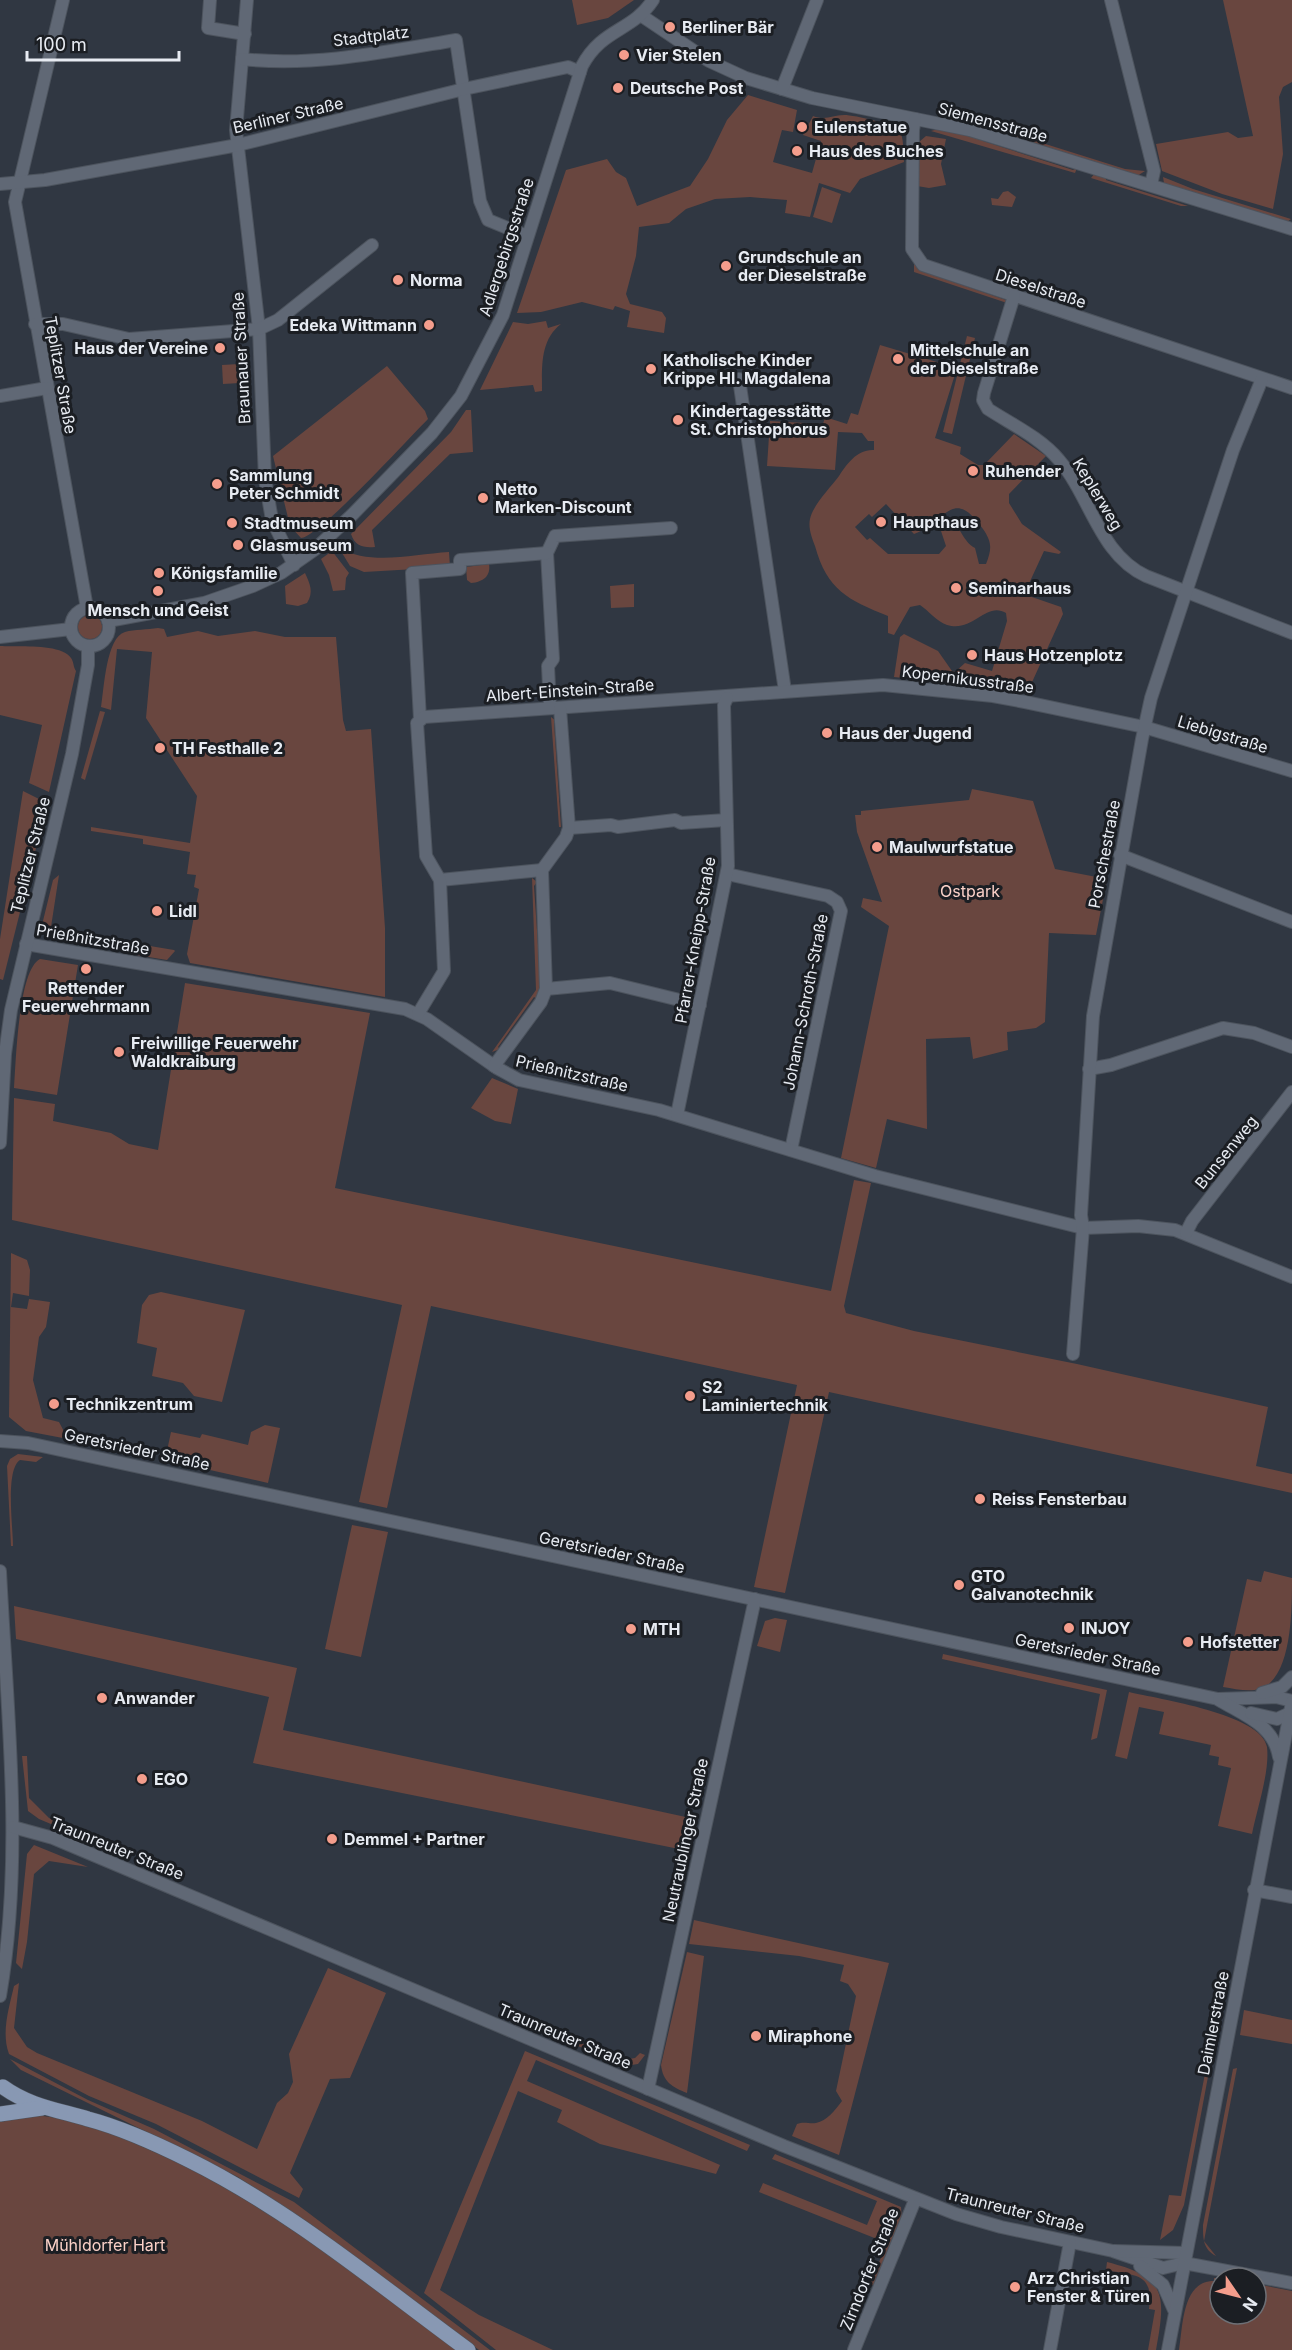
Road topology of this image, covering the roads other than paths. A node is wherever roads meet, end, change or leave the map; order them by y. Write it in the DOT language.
graph roads {
  1 [pos="63,0"];
  2 [pos="210,0"];
  3 [pos="247,0"];
  4 [pos="653,0"];
  5 [pos="817,0"];
  6 [pos="1111,0"];
  7 [pos="642,16"];
  8 [pos="244,34"];
  9 [pos="242,59"];
  10 [pos="580,72"];
  11 [pos="464,89"];
  12 [pos="782,89"];
  13 [pos="915,119"];
  14 [pos="238,145"];
  15 [pos="20,182"];
  16 [pos="0,184"];
  17 [pos="1150,185"];
  18 [pos="1292,229"];
  19 [pos="527,236"];
  20 [pos="372,245"];
  21 [pos="1014,296"];
  22 [pos="35,324"];
  23 [pos="259,329"];
  24 [pos="739,379"];
  25 [pos="1262,379"];
  26 [pos="47,388"];
  27 [pos="1292,388"];
  28 [pos="0,396"];
  29 [pos="670,528"];
  30 [pos="547,553"];
  31 [pos="294,565"];
  32 [pos="1186,592"];
  33 [pos="87,608"];
  34 [pos="108,621"];
  35 [pos="71,629"];
  36 [pos="1292,633"];
  37 [pos="0,637"];
  38 [pos="88,646"];
  39 [pos="785,691"];
  40 [pos="727,698"];
  41 [pos="555,708"];
  42 [pos="418,721"];
  43 [pos="1144,727"];
  44 [pos="1292,771"];
  45 [pos="726,820"];
  46 [pos="569,828"];
  47 [pos="1120,855"];
  48 [pos="542,870"];
  49 [pos="727,874"];
  50 [pos="440,880"];
  51 [pos="1292,922"];
  52 [pos="26,944"];
  53 [pos="546,989"];
  54 [pos="700,1005"];
  55 [pos="418,1014"];
  56 [pos="1292,1047"];
  57 [pos="494,1066"];
  58 [pos="1089,1069"];
  59 [pos="1292,1092"];
  60 [pos="677,1114"];
  61 [pos="0,1143"];
  62 [pos="792,1150"];
  63 [pos="1083,1228"];
  64 [pos="1186,1233"];
  65 [pos="1292,1277"];
  66 [pos="1073,1354"];
  67 [pos="0,1441"];
  68 [pos="0,1571"];
  69 [pos="755,1599"];
  70 [pos="1292,1677"];
  71 [pos="1226,1701"];
  72 [pos="1291,1705"];
  73 [pos="1280,1763"];
  74 [pos="13,1827"];
  75 [pos="1254,1890"];
  76 [pos="1292,1897"];
  77 [pos="0,1996"];
  78 [pos="1,2084"];
  79 [pos="648,2089"];
  80 [pos="42,2108"];
  81 [pos="0,2113"];
  82 [pos="915,2200"];
  83 [pos="1070,2242"];
  84 [pos="1113,2251"];
  85 [pos="1126,2257"];
  86 [pos="1185,2258"];
  87 [pos="1292,2283"];
  88 [pos="1175,2314"];
  89 [pos="468,2350"];
  90 [pos="854,2350"];
  91 [pos="1050,2350"];
  92 [pos="1168,2350"];
  1 -- 15 [label="street, Teplitzer Straße"];
  2 -- 8 [label="street"];
  3 -- 8 [label="street"];
  4 -- 7 [label="street"];
  5 -- 12 [label="street"];
  6 -- 17 [label="street"];
  7 -- 10 [label="street, Adlergebirgsstraße"];
  7 -- 12 [label="street, Siemensstraße"];
  8 -- 9 [label="street"];
  9 -- 11 [label="street, Stadtplatz"];
  9 -- 14 [label="street"];
  10 -- 11 [label="street, Berliner Straße"];
  10 -- 19 [label="street, Adlergebirgsstraße"];
  11 -- 14 [label="street, Berliner Straße"];
  11 -- 19 [label="street"];
  12 -- 13 [label="street, Siemensstraße"];
  13 -- 17 [label="street, Siemensstraße"];
  13 -- 21 [label="street, Dieselstraße"];
  14 -- 15 [label="street, Berliner Straße"];
  14 -- 23 [label="street, Braunauer Straße"];
  15 -- 16 [label="street, Berliner Straße"];
  15 -- 22 [label="street, Teplitzer Straße"];
  17 -- 18 [label="street, Siemensstraße"];
  19 -- 31 [label="street, Adlergebirgsstraße"];
  20 -- 23 [label="street"];
  21 -- 25 [label="street, Dieselstraße"];
  21 -- 32 [label="street, Keplerweg"];
  22 -- 23 [label="street"];
  22 -- 26 [label="street, Teplitzer Straße"];
  23 -- 31 [label="street, Braunauer Straße"];
  24 -- 39 [label="street"];
  25 -- 27 [label="street, Dieselstraße"];
  25 -- 32 [label="street, Porschestraße"];
  26 -- 28 [label="street"];
  26 -- 33 [label="street, Teplitzer Straße"];
  29 -- 30 [label="street"];
  30 -- 41 [label="street"];
  30 -- 42 [label="street"];
  31 -- 34 [label="street, Adlergebirgsstraße"];
  32 -- 36 [label="street, Keplerweg"];
  32 -- 43 [label="street, Porschestraße"];
  33 -- 34 [label="street"];
  33 -- 35 [label="street"];
  34 -- 38 [label="street"];
  35 -- 37 [label="street"];
  35 -- 38 [label="street"];
  38 -- 52 [label="street, Teplitzer Straße"];
  39 -- 40 [label="street, Kopernikusstraße"];
  39 -- 43 [label="street, Kopernikusstraße"];
  40 -- 41 [label="street, Albert-Einstein-Straße"];
  40 -- 45 [label="street, Pfarrer-Kneipp-Straße"];
  41 -- 42 [label="street, Albert-Einstein-Straße"];
  41 -- 46 [label="street"];
  42 -- 50 [label="street"];
  43 -- 44 [label="street, Liebigstraße"];
  43 -- 47 [label="street, Porschestraße"];
  45 -- 46 [label="street"];
  45 -- 49 [label="street, Pfarrer-Kneipp-Straße"];
  46 -- 48 [label="street"];
  47 -- 51 [label="street"];
  47 -- 58 [label="street, Porschestraße"];
  48 -- 50 [label="street"];
  48 -- 53 [label="street"];
  49 -- 54 [label="street, Pfarrer-Kneipp-Straße"];
  49 -- 62 [label="street, Johann-Schroth-Straße"];
  50 -- 55 [label="street"];
  52 -- 55 [label="street, Prießnitzstraße"];
  52 -- 61 [label="street, Teplitzer Straße"];
  53 -- 54 [label="street"];
  53 -- 57 [label="street"];
  54 -- 60 [label="street, Pfarrer-Kneipp-Straße"];
  55 -- 57 [label="street, Prießnitzstraße"];
  56 -- 58 [label="street"];
  57 -- 60 [label="street, Prießnitzstraße"];
  58 -- 63 [label="street, Porschestraße"];
  59 -- 64 [label="street, Bunsenweg"];
  60 -- 62 [label="street, Prießnitzstraße"];
  62 -- 63 [label="street, Prießnitzstraße"];
  63 -- 64 [label="street, Prießnitzstraße"];
  63 -- 66 [label="street, Porschestraße"];
  64 -- 65 [label="street, Prießnitzstraße"];
  67 -- 69 [label="street, Geretsrieder Straße"];
  68 -- 74 [label="street"];
  69 -- 71 [label="street, Geretsrieder Straße"];
  69 -- 79 [label="street, Neutraublinger Straße"];
  70 -- 71 [label="street, Geretsrieder Straße"];
  71 -- 72 [label="street, Geretsrieder Straße"];
  71 -- 72 [label="street, Geretsrieder Straße"];
  71 -- 73 [label="street, Geretsrieder Straße"];
  72 -- 73 [label="street, Daimlerstraße"];
  73 -- 75 [label="street, Daimlerstraße"];
  74 -- 77 [label="street"];
  74 -- 79 [label="street, Traunreuter Straße"];
  75 -- 76 [label="street"];
  75 -- 86 [label="street, Daimlerstraße"];
  78 -- 80 [label="main road"];
  78 -- 81 [label="main road"];
  79 -- 82 [label="street, Traunreuter Straße"];
  80 -- 81 [label="main road"];
  80 -- 89 [label="main road"];
  82 -- 83 [label="street, Traunreuter Straße"];
  82 -- 90 [label="street, Zirndorfer Straße"];
  83 -- 84 [label="street, Traunreuter Straße"];
  83 -- 91 [label="street"];
  84 -- 85 [label="street, Traunreuter Straße"];
  84 -- 86 [label="street, Traunreuter Straße"];
  85 -- 86 [label="street, Traunreuter Straße"];
  85 -- 88 [label="street, Traunreuter Straße"];
  86 -- 87 [label="street"];
  86 -- 88 [label="street, Daimlerstraße"];
  88 -- 92 [label="street, Daimlerstraße"];
}
